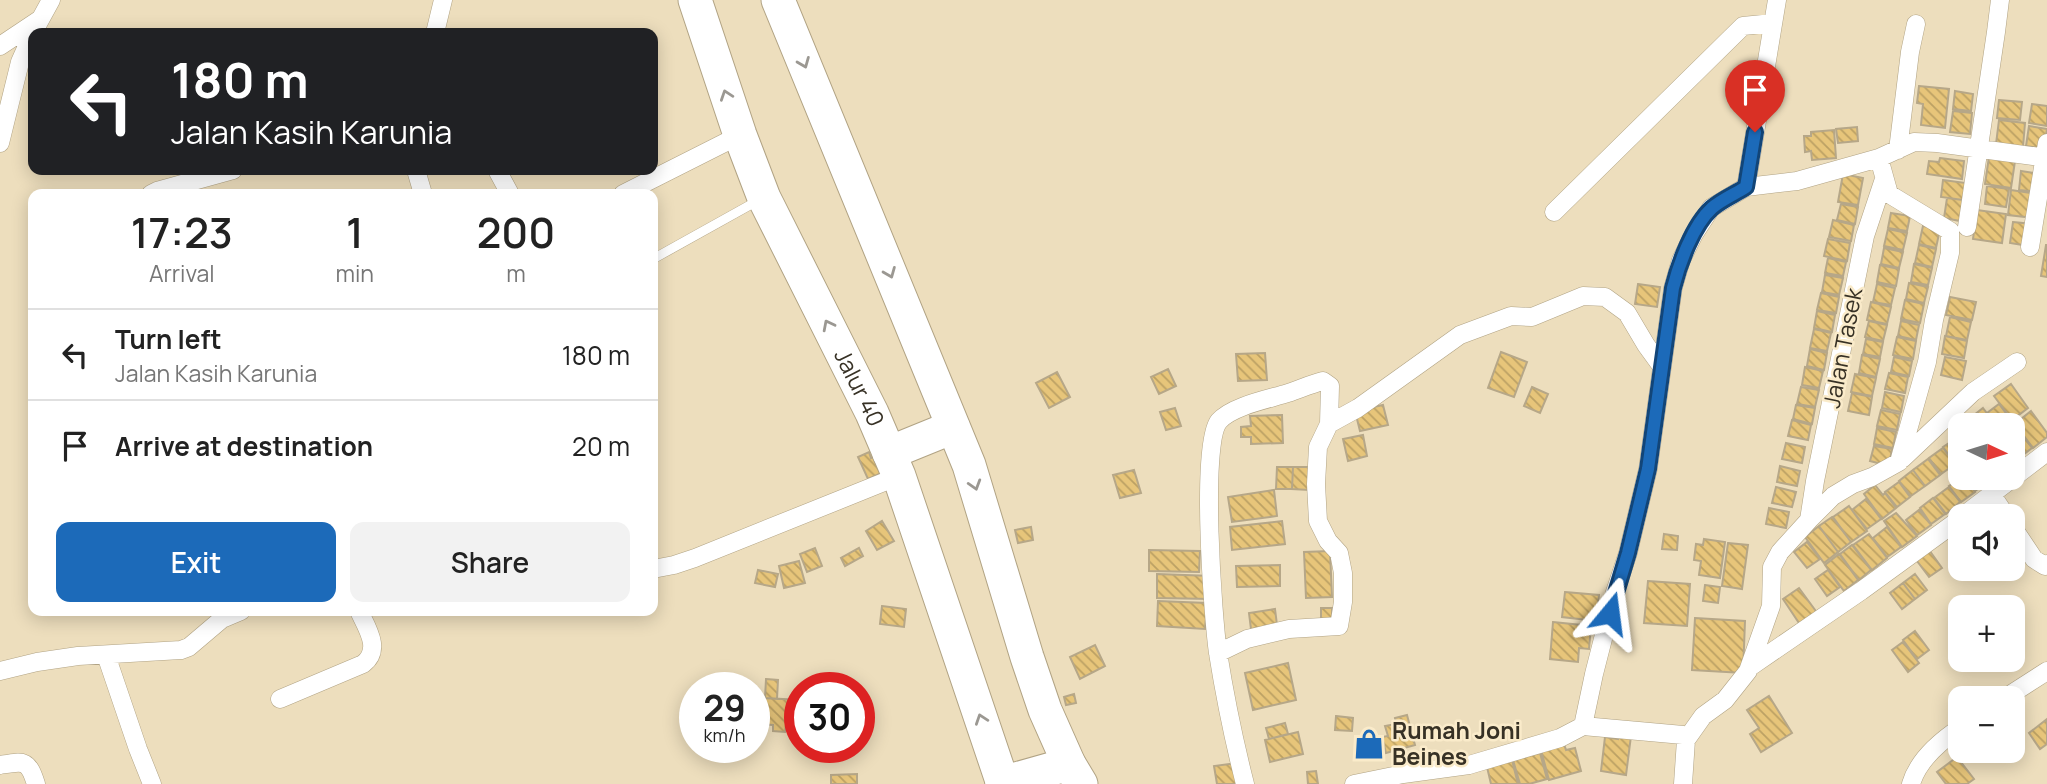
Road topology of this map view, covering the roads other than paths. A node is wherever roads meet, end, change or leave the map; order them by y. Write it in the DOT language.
graph roads {
  1 [pos="51,0"];
  2 [pos="443,0"];
  3 [pos="695,0"];
  4 [pos="778,0"];
  5 [pos="1777,0"];
  6 [pos="2000,0"];
  7 [pos="1773,23"];
  8 [pos="1916,24"];
  9 [pos="36,28"];
  10 [pos="436,28"];
  11 [pos="28,32"];
  12 [pos="28,44"];
  13 [pos="0,46"];
  14 [pos="740,135"];
  15 [pos="0,143"];
  16 [pos="1979,148"];
  17 [pos="1898,150"];
  18 [pos="2046,153"];
  19 [pos="1879,158"];
  20 [pos="215,175"];
  21 [pos="1884,178"];
  22 [pos="1746,187"];
  23 [pos="165,189"];
  24 [pos="633,189"];
  25 [pos="764,198"];
  26 [pos="1554,212"];
  27 [pos="1967,227"];
  28 [pos="2029,247"];
  29 [pos="658,257"];
  30 [pos="2017,362"];
  31 [pos="1662,367"];
  32 [pos="1329,424"];
  33 [pos="953,427"];
  34 [pos="2047,452"];
  35 [pos="1899,461"];
  36 [pos="894,464"];
  37 [pos="1992,495"];
  38 [pos="1980,504"];
  39 [pos="1998,504"];
  40 [pos="1809,520"];
  41 [pos="1948,527"];
  42 [pos="2025,546"];
  43 [pos="2047,564"];
  44 [pos="658,568"];
  45 [pos="229,616"];
  46 [pos="361,616"];
  47 [pos="1218,653"];
  48 [pos="106,655"];
  49 [pos="1749,667"];
  50 [pos="0,671"];
  51 [pos="2047,671"];
  52 [pos="2024,686"];
  53 [pos="280,699"];
  54 [pos="1583,726"];
  55 [pos="1948,737"];
  56 [pos="1686,740"];
  57 [pos="0,765"];
  58 [pos="1075,774"];
  59 [pos="36,784"];
  60 [pos="152,784"];
  61 [pos="1002,784"];
  62 [pos="1245,784"];
  63 [pos="1354,784"];
  64 [pos="1683,784"];
  65 [pos="1912,784"];
  1 -- 9 [label="street"];
  2 -- 10 [label="street"];
  14 -- 3 [label="highway, Jalur 40, one-way"];
  4 -- 33 [label="highway, one-way"];
  5 -- 7 [label="street"];
  6 -- 16 [label="street"];
  7 -- 22 [label="street"];
  7 -- 26 [label="street"];
  8 -- 17 [label="street"];
  11 -- 13 [label="street"];
  12 -- 15 [label="street"];
  14 -- 24 [label="street"];
  14 -- 25 [label="highway, Jalur 40"];
  16 -- 17 [label="street"];
  16 -- 18 [label="street"];
  16 -- 27 [label="street"];
  17 -- 19 [label="street"];
  18 -- 28 [label="street"];
  19 -- 21 [label="street"];
  19 -- 22 [label="street"];
  20 -- 23 [label="street"];
  21 -- 35 [label="street"];
  21 -- 40 [label="street, Jalan Tasek"];
  22 -- 31 [label="street"];
  25 -- 29 [label="lane"];
  36 -- 25 [label="highway, Jalur 40, one-way"];
  30 -- 35 [label="street"];
  31 -- 32 [label="street"];
  31 -- 54 [label="street"];
  32 -- 47 [label="street"];
  32 -- 47 [label="street"];
  33 -- 36 [label="highway"];
  33 -- 58 [label="highway, one-way"];
  34 -- 37 [label="street"];
  35 -- 40 [label="street"];
  36 -- 44 [label="street"];
  61 -- 36 [label="highway, Jalur 40, one-way"];
  37 -- 38 [label="street"];
  37 -- 39 [label="street"];
  40 -- 49 [label="street"];
  41 -- 49 [label="street"];
  42 -- 43 [label="street"];
  45 -- 48 [label="street"];
  46 -- 53 [label="street"];
  47 -- 62 [label="street"];
  48 -- 50 [label="street"];
  48 -- 60 [label="street"];
  49 -- 56 [label="street"];
  51 -- 52 [label="street"];
  54 -- 56 [label="street"];
  54 -- 63 [label="street"];
  55 -- 65 [label="street"];
  56 -- 64 [label="street"];
  57 -- 59 [label="street"];
  58 -- 61 [label="highway"];
}
